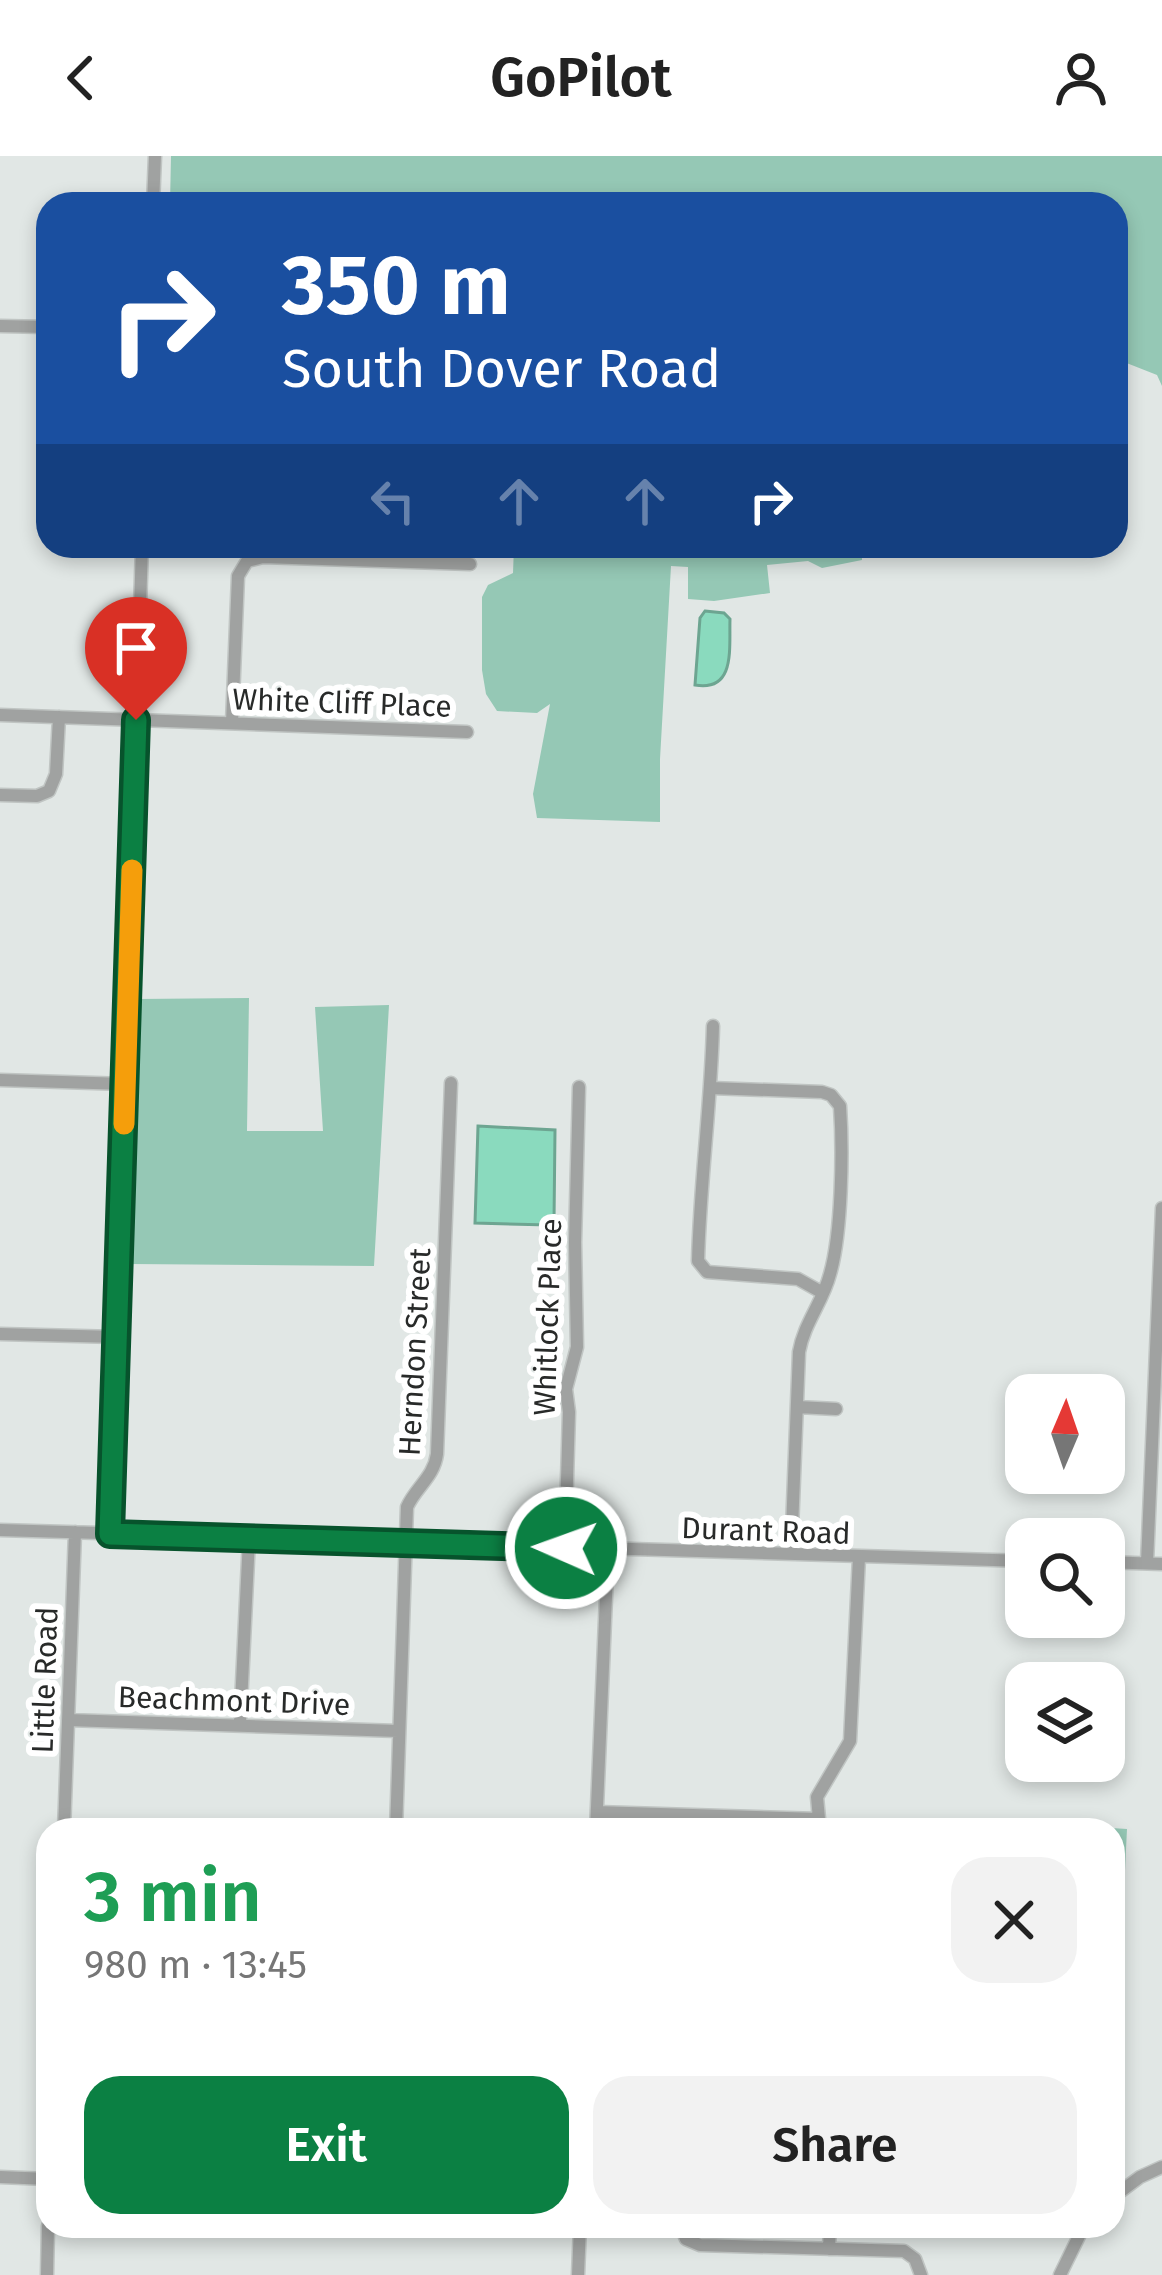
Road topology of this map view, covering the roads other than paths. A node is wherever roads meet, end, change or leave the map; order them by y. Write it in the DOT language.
graph roads {
  1 [pos="155,156"];
  2 [pos="154,192"];
  3 [pos="0,326"];
  4 [pos="36,327"];
  5 [pos="142,558"];
  6 [pos="259,558"];
  7 [pos="293,558"];
  8 [pos="470,564"];
  9 [pos="0,715"];
  10 [pos="59,717"];
  11 [pos="136,720"];
  12 [pos="232,723"];
  13 [pos="467,732"];
  14 [pos="0,794"];
  15 [pos="713,1026"];
  16 [pos="0,1080"];
  17 [pos="451,1083"];
  18 [pos="125,1084"];
  19 [pos="579,1087"];
  20 [pos="711,1088"];
  21 [pos="1162,1208"];
  22 [pos="824,1293"];
  23 [pos="0,1334"];
  24 [pos="117,1337"];
  25 [pos="798,1407"];
  26 [pos="836,1408"];
  27 [pos="0,1530"];
  28 [pos="75,1532"];
  29 [pos="110,1534"];
  30 [pos="249,1539"];
  31 [pos="406,1542"];
  32 [pos="566,1548"];
  33 [pos="608,1550"];
  34 [pos="791,1555"];
  35 [pos="859,1557"];
  36 [pos="1005,1560"];
  37 [pos="1125,1562"];
  38 [pos="1155,1563"];
  39 [pos="68,1720"];
  40 [pos="240,1724"];
  41 [pos="398,1730"];
  42 [pos="597,1812"];
  43 [pos="64,1818"];
  44 [pos="396,1818"];
  45 [pos="597,1818"];
  46 [pos="764,1818"];
  47 [pos="820,1818"];
  48 [pos="1162,2168"];
  49 [pos="0,2177"];
  50 [pos="36,2178"];
  51 [pos="1125,2188"];
  52 [pos="48,2238"];
  53 [pos="580,2238"];
  54 [pos="686,2238"];
  55 [pos="829,2238"];
  56 [pos="1078,2238"];
  57 [pos="829,2249"];
  58 [pos="46,2275"];
  59 [pos="578,2275"];
  60 [pos="921,2275"];
  61 [pos="1060,2275"];
  1 -- 2 [label="street"];
  3 -- 4 [label="street"];
  5 -- 11 [label="street"];
  6 -- 12 [label="street"];
  7 -- 8 [label="street"];
  9 -- 10 [label="street, White Cliff Place"];
  10 -- 11 [label="street, White Cliff Place"];
  10 -- 14 [label="street"];
  11 -- 12 [label="street, White Cliff Place"];
  11 -- 18 [label="street"];
  12 -- 13 [label="street, White Cliff Place"];
  15 -- 20 [label="street"];
  16 -- 18 [label="street"];
  17 -- 31 [label="street, Herndon Street"];
  18 -- 24 [label="street"];
  19 -- 32 [label="street, Whitlock Place"];
  20 -- 22 [label="street"];
  20 -- 22 [label="street"];
  21 -- 38 [label="street"];
  22 -- 25 [label="street"];
  23 -- 24 [label="street"];
  24 -- 29 [label="street"];
  25 -- 26 [label="street"];
  25 -- 34 [label="street"];
  27 -- 28 [label="street, Durant Road"];
  28 -- 29 [label="street, Durant Road"];
  28 -- 39 [label="street, Little Road"];
  29 -- 30 [label="street, Durant Road"];
  30 -- 31 [label="street, Durant Road"];
  30 -- 40 [label="street"];
  31 -- 32 [label="street, Durant Road"];
  31 -- 41 [label="street, Herndon Street"];
  32 -- 33 [label="street, Durant Road"];
  33 -- 34 [label="street, Durant Road"];
  33 -- 42 [label="street"];
  34 -- 35 [label="street, Durant Road"];
  35 -- 36 [label="street, Durant Road"];
  35 -- 47 [label="street"];
  37 -- 38 [label="street"];
  39 -- 40 [label="street, Beachmont Drive"];
  39 -- 43 [label="street, Little Road"];
  40 -- 41 [label="street, Beachmont Drive"];
  41 -- 44 [label="street, Herndon Street"];
  42 -- 45 [label="street"];
  42 -- 46 [label="street"];
  48 -- 51 [label="street"];
  49 -- 50 [label="street"];
  52 -- 58 [label="street"];
  53 -- 59 [label="street"];
  54 -- 57 [label="street"];
  55 -- 57 [label="street"];
  56 -- 61 [label="street"];
  57 -- 60 [label="street"];
}
